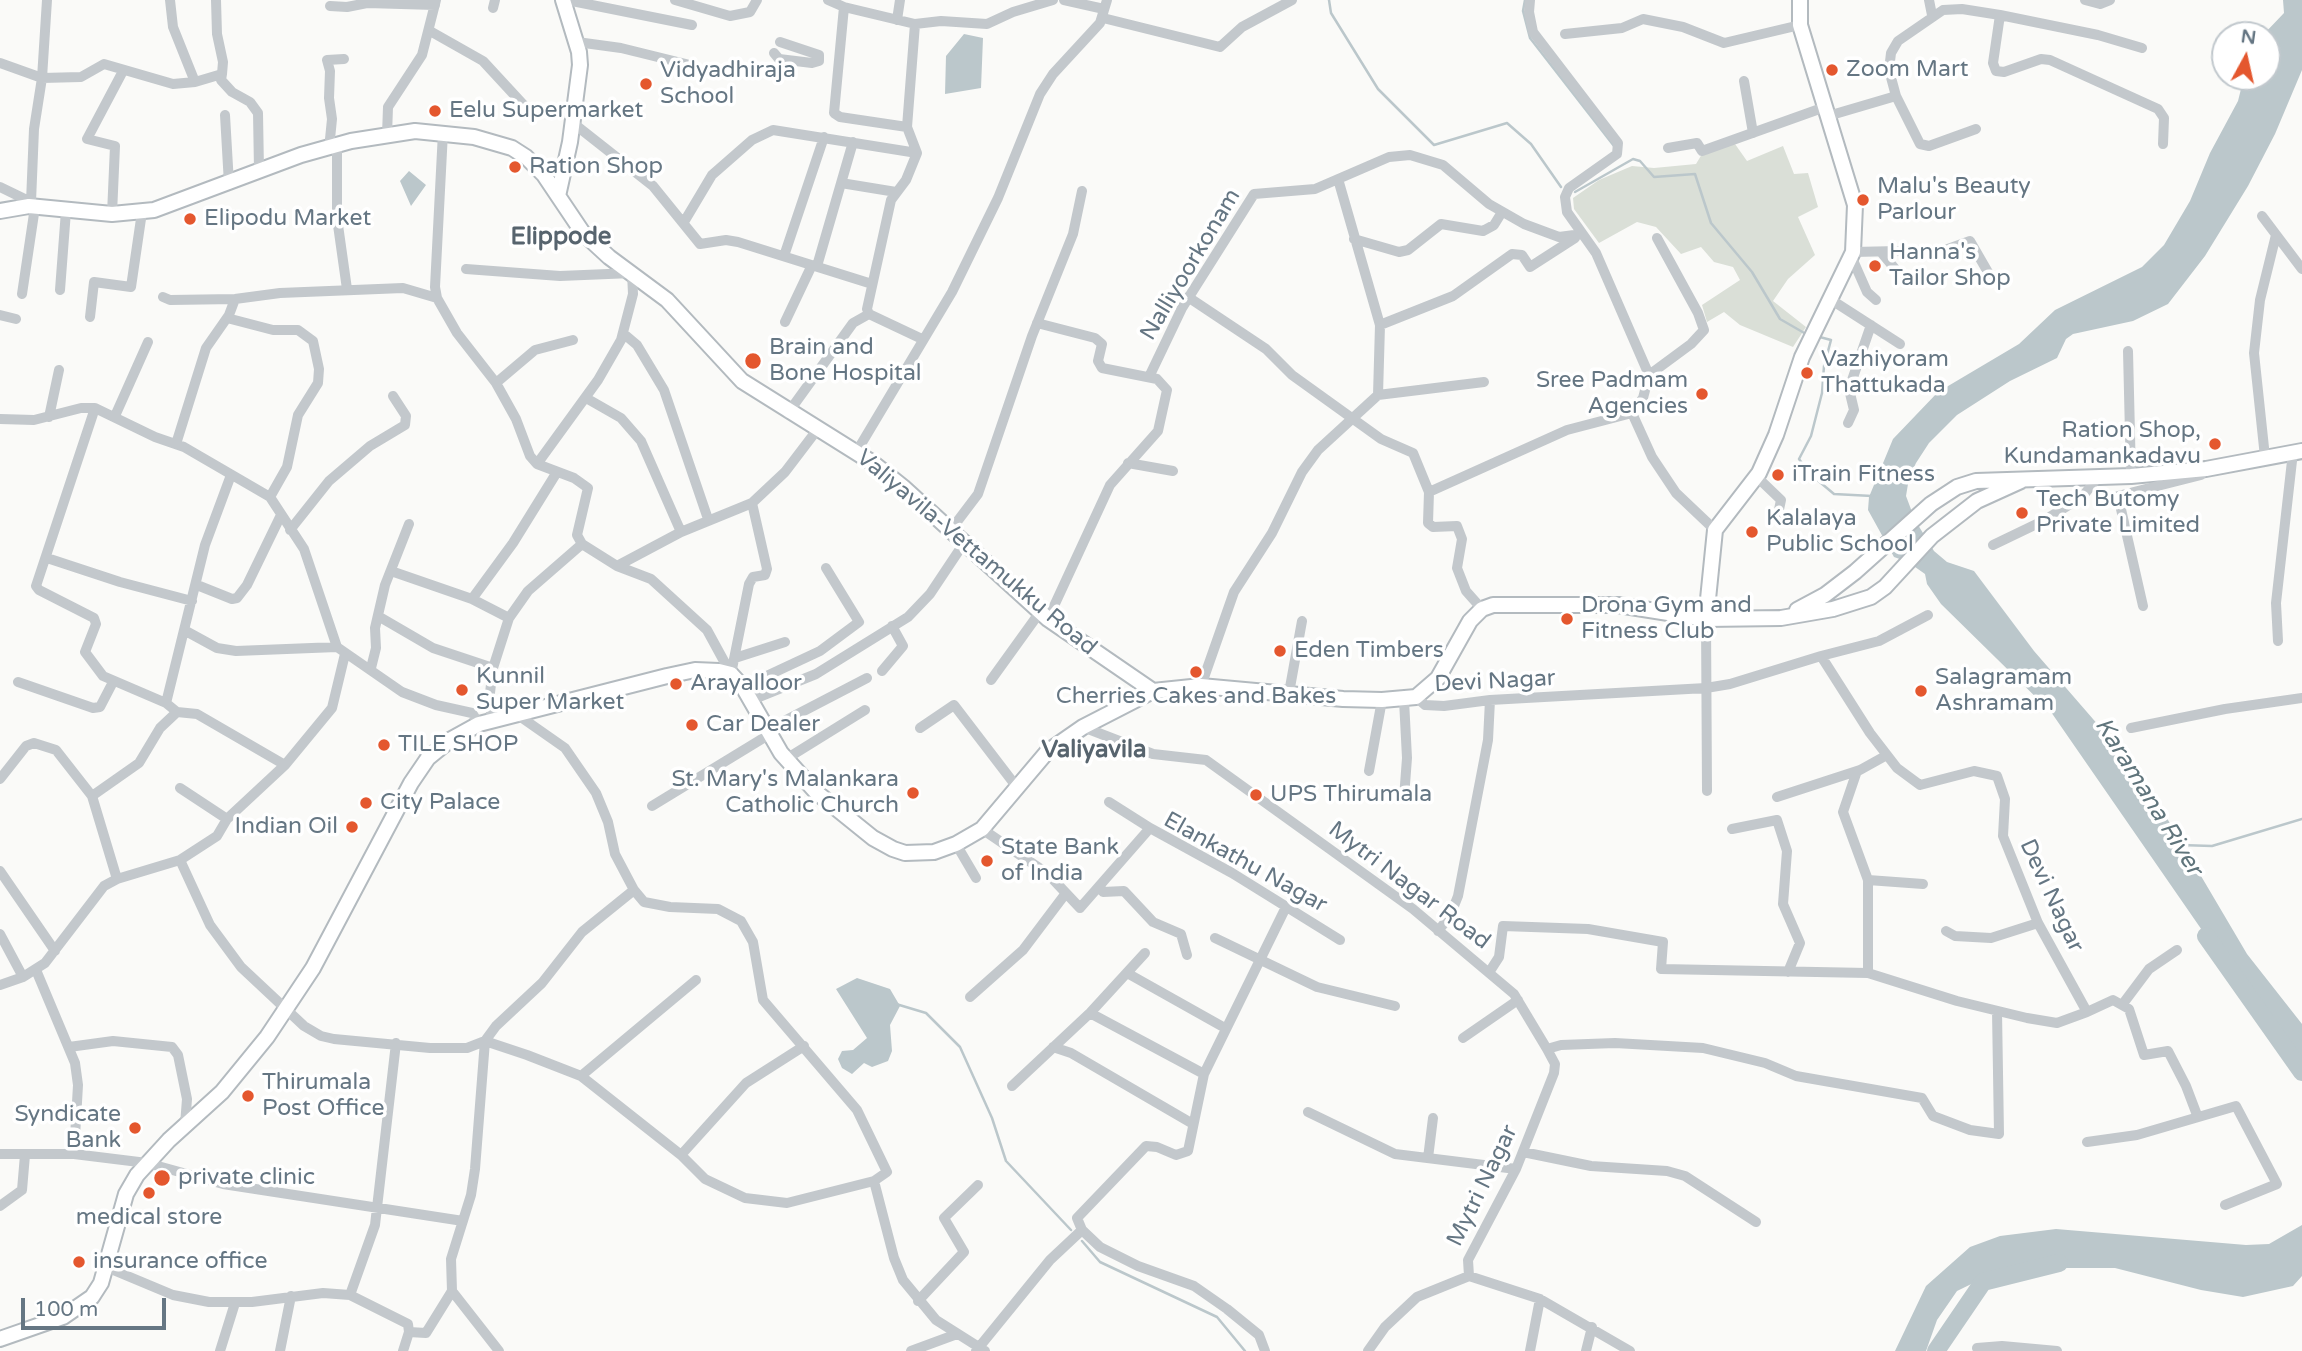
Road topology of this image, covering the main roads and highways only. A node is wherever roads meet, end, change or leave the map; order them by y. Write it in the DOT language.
graph roads {
  1 [pos="565,0"];
  2 [pos="1800,0"];
  3 [pos="564,171"];
  4 [pos="544,175"];
  5 [pos="558,196"];
  6 [pos="0,211"];
  7 [pos="2298,451"];
  8 [pos="2021,481"];
  9 [pos="1781,618"];
  10 [pos="1706,619"];
  11 [pos="1153,691"];
  12 [pos="0,1339"];
  1 -- 3 [label="main road"];
  2 -- 10 [label="main road"];
  3 -- 4 [label="main road"];
  3 -- 5 [label="main road"];
  4 -- 5 [label="main road, Valiyavila-Vettamukku Road"];
  4 -- 6 [label="main road, Valiyavila-Vettamukku Road"];
  5 -- 11 [label="main road, Valiyavila-Vettamukku Road"];
  7 -- 8 [label="main road"];
  8 -- 9 [label="main road"];
  8 -- 9 [label="main road"];
  9 -- 10 [label="main road"];
  10 -- 11 [label="main road"];
  11 -- 12 [label="main road"];
}
